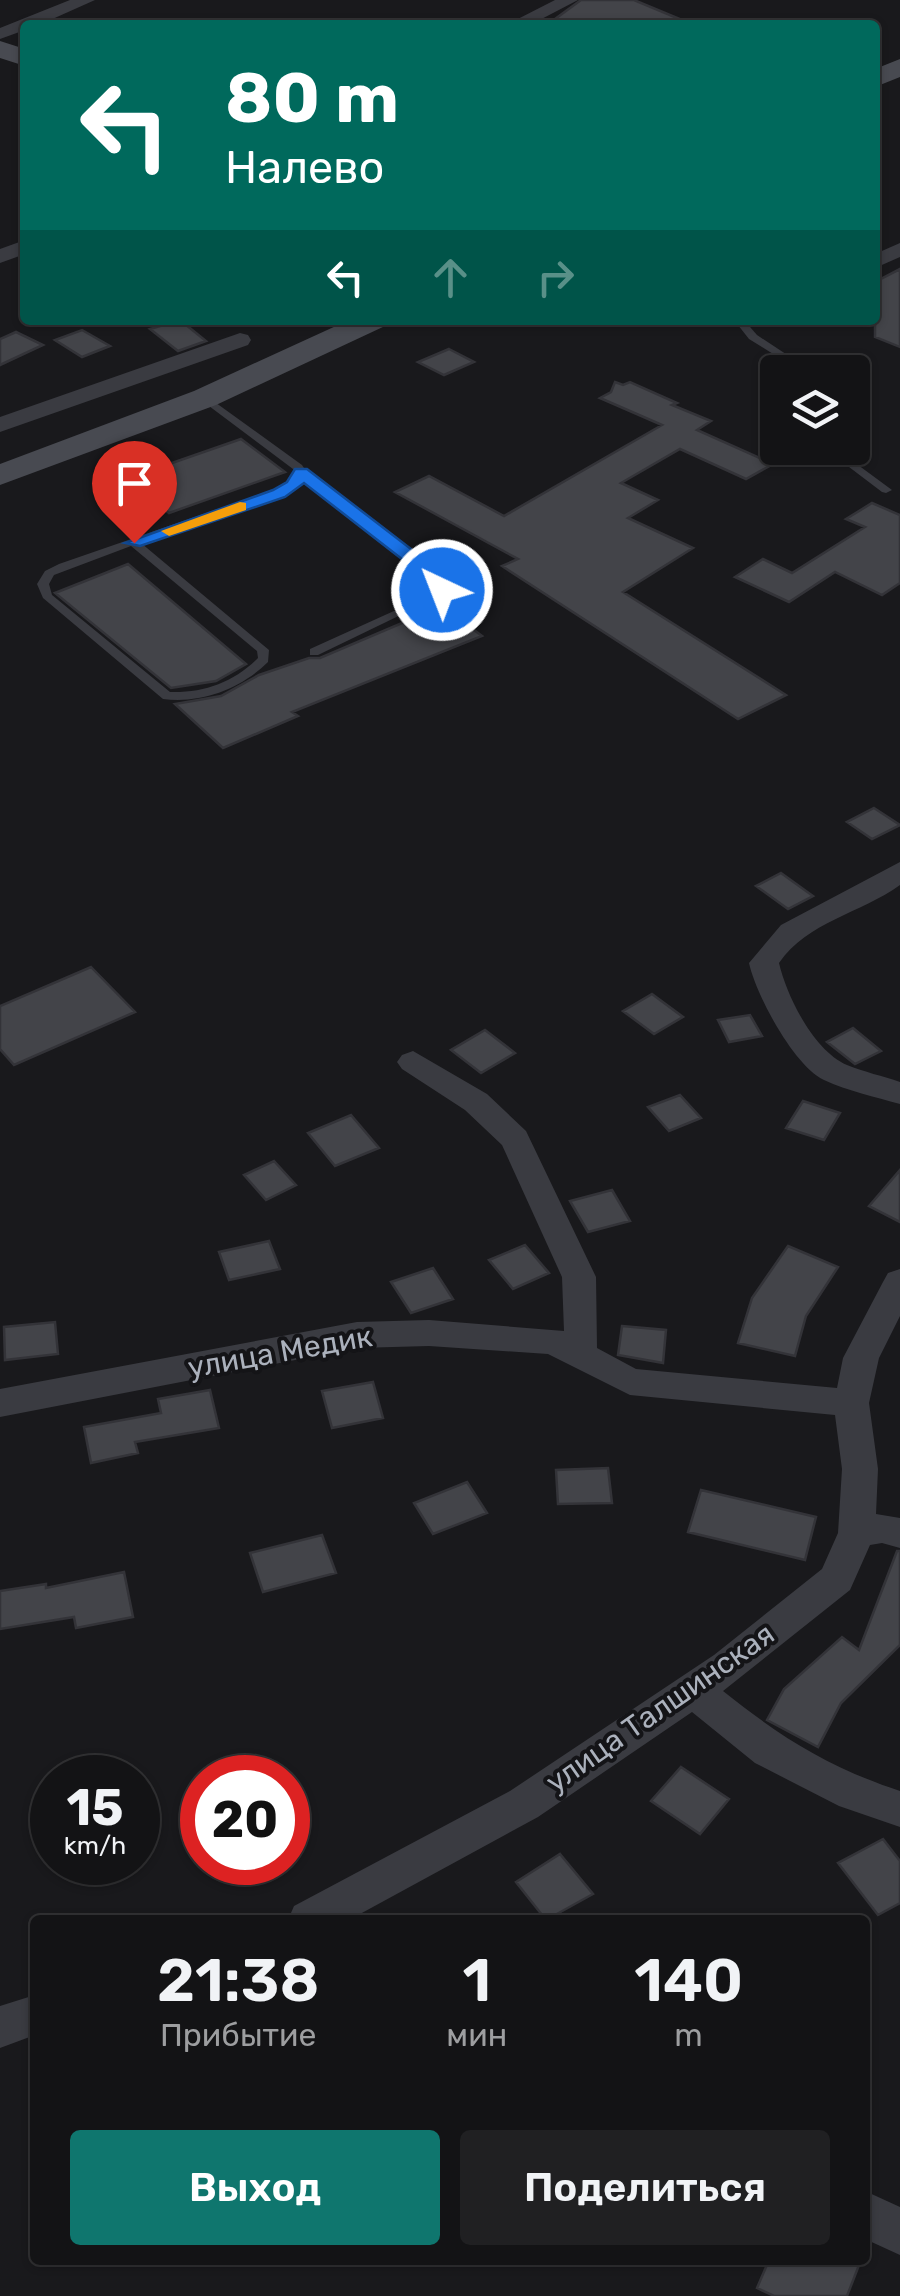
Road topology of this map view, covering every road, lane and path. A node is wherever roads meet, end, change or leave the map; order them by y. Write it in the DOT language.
graph roads {
  1 [pos="86,0"];
  2 [pos="569,0"];
  3 [pos="35,20"];
  4 [pos="527,20"];
  5 [pos="363,325"];
  6 [pos="743,325"];
  7 [pos="240,340"];
  8 [pos="781,355"];
  9 [pos="204,398"];
  10 [pos="0,426"];
  11 [pos="852,465"];
  12 [pos="301,473"];
  13 [pos="0,475"];
  14 [pos="886,490"];
  15 [pos="134,543"];
  16 [pos="314,652"];
  17 [pos="900,870"];
  18 [pos="413,1062"];
  19 [pos="900,1093"];
  20 [pos="896,1296"];
  21 [pos="578,1351"];
  22 [pos="851,1403"];
  23 [pos="0,1404"];
  24 [pos="900,1532"];
  25 [pos="857,1533"];
  26 [pos="692,1690"];
  27 [pos="900,1809"];
  28 [pos="318,1915"];
  29 [pos="30,2018"];
  30 [pos="0,2027"];
  31 [pos="870,2217"];
  32 [pos="900,2232"];
  1 -- 3 [label="street"];
  2 -- 4 [label="street"];
  5 -- 9 [label="main road"];
  6 -- 8 [label="lane"];
  7 -- 10 [label="street"];
  9 -- 12 [label="lane"];
  9 -- 13 [label="main road"];
  11 -- 14 [label="lane"];
  12 -- 15 [label="lane"];
  12 -- 16 [label="lane"];
  15 -- 15 [label="lane"];
  17 -- 19 [label="street"];
  18 -- 21 [label="street"];
  20 -- 22 [label="street, улица Талшинская"];
  21 -- 22 [label="street, улица Медик"];
  21 -- 23 [label="street, улица Медик"];
  22 -- 25 [label="street, улица Талшинская"];
  24 -- 25 [label="street"];
  25 -- 26 [label="street, улица Талшинская"];
  26 -- 27 [label="street"];
  26 -- 28 [label="street, улица Талшинская"];
  29 -- 30 [label="street"];
  31 -- 32 [label="street"];
}
